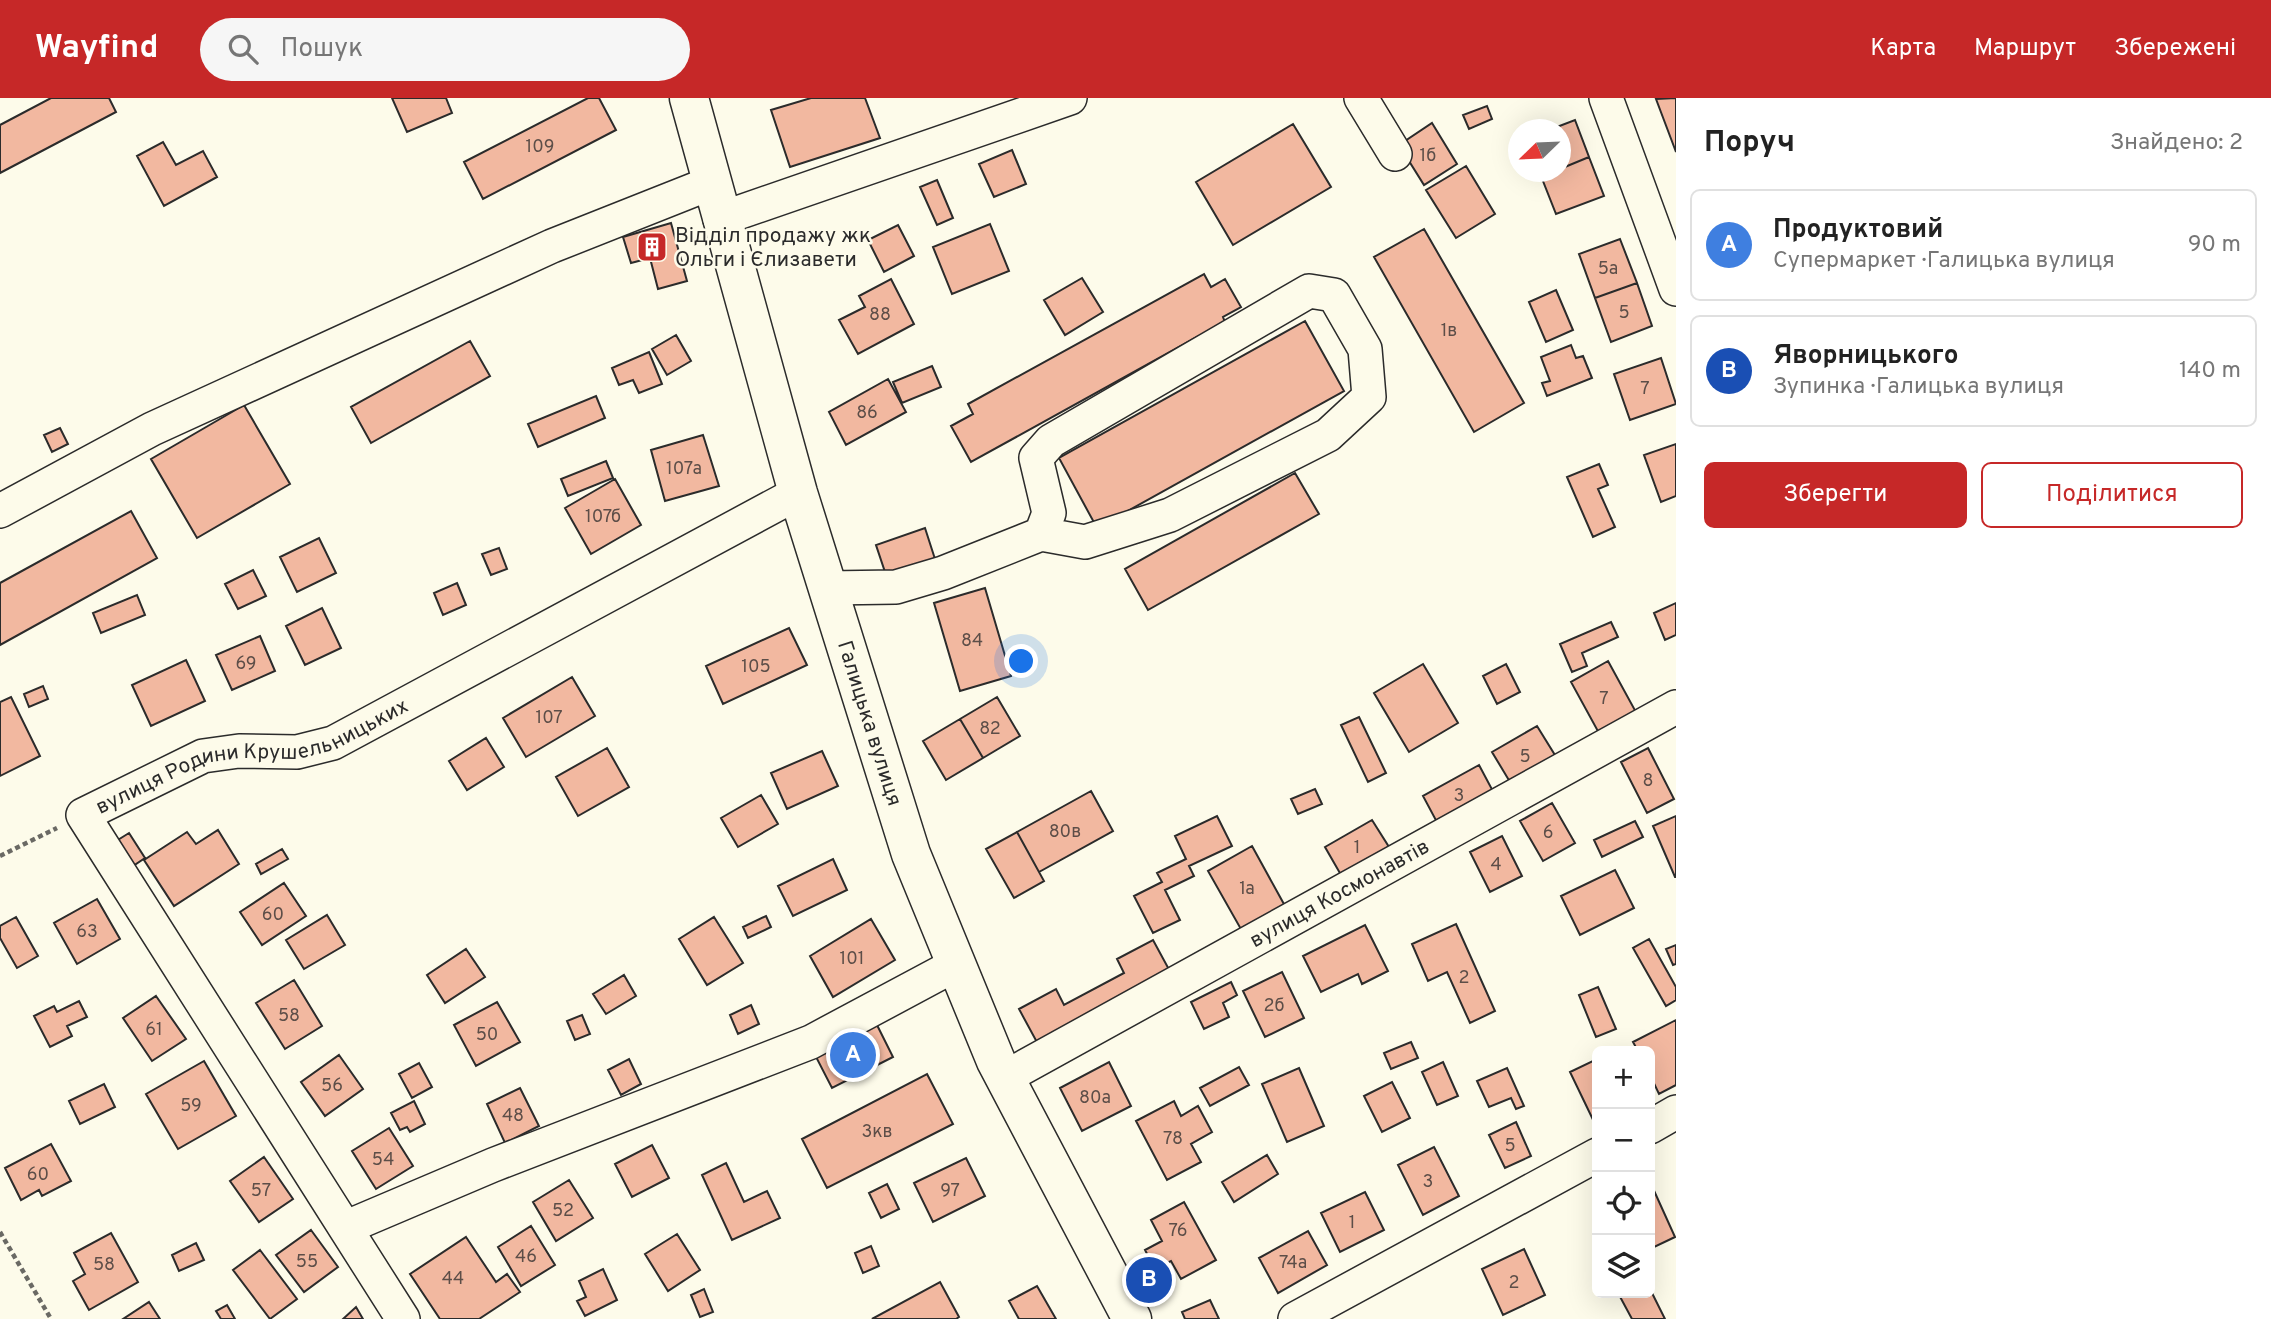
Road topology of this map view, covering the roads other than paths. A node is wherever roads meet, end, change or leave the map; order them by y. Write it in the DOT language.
graph roads {
  1 [pos="689,98"];
  2 [pos="1070,98"];
  3 [pos="1361,98"];
  4 [pos="1606,98"];
  5 [pos="1395,155"];
  6 [pos="715,201"];
  7 [pos="1676,289"];
  8 [pos="798,493"];
  9 [pos="0,511"];
  10 [pos="1041,534"];
  11 [pos="827,588"];
  12 [pos="1676,707"];
  13 [pos="955,965"];
  14 [pos="1004,1078"];
  15 [pos="1676,1112"];
  16 [pos="1655,1124"];
  17 [pos="1592,1158"];
  18 [pos="347,1227"];
  19 [pos="403,1319"];
  20 [pos="1132,1319"];
  21 [pos="1295,1319"];
  1 -- 6 [label="main road, Галицька вулиця"];
  2 -- 6 [label="street"];
  3 -- 5 [label="street"];
  4 -- 7 [label="street"];
  6 -- 8 [label="main road, Галицька вулиця"];
  6 -- 9 [label="street"];
  8 -- 11 [label="main road, Галицька вулиця"];
  8 -- 18 [label="street, вулиця Родини Крушельницьких"];
  10 -- 10 [label="street"];
  10 -- 11 [label="street"];
  11 -- 13 [label="main road, Галицька вулиця"];
  12 -- 14 [label="street, вулиця Космонавтів"];
  13 -- 14 [label="main road, Галицька вулиця"];
  13 -- 18 [label="street"];
  14 -- 20 [label="main road, Галицька вулиця"];
  15 -- 16 [label="street"];
  17 -- 21 [label="street"];
  18 -- 19 [label="street, вулиця Родини Крушельницьких"];
}
